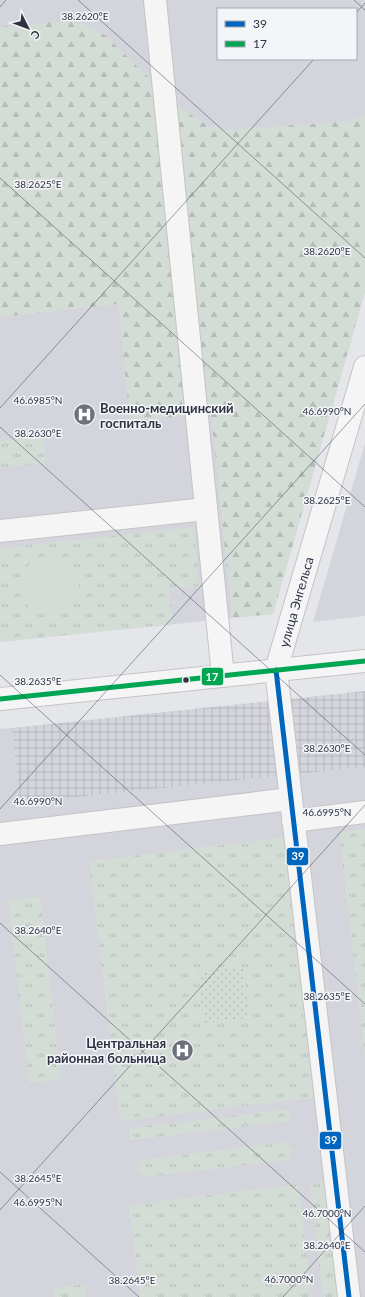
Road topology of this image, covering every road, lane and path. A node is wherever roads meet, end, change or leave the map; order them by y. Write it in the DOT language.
graph roads {
  1 [pos="155,0"];
  2 [pos="365,367"];
  3 [pos="206,509"];
  4 [pos="0,531"];
  5 [pos="365,661"];
  6 [pos="276,670"];
  7 [pos="223,676"];
  8 [pos="0,699"];
  9 [pos="291,799"];
  10 [pos="365,812"];
  11 [pos="293,820"];
  12 [pos="0,834"];
  13 [pos="349,1297"];
  1 -- 3 [label="street"];
  2 -- 6 [label="street, улица Энгельса"];
  3 -- 4 [label="street"];
  3 -- 7 [label="street"];
  5 -- 6 [label="street"];
  6 -- 7 [label="street"];
  6 -- 9 [label="street, улица Энгельса"];
  7 -- 8 [label="street"];
  9 -- 11 [label="street, улица Энгельса"];
  9 -- 12 [label="street"];
  10 -- 11 [label="street"];
  11 -- 13 [label="street, улица Энгельса"];
}
